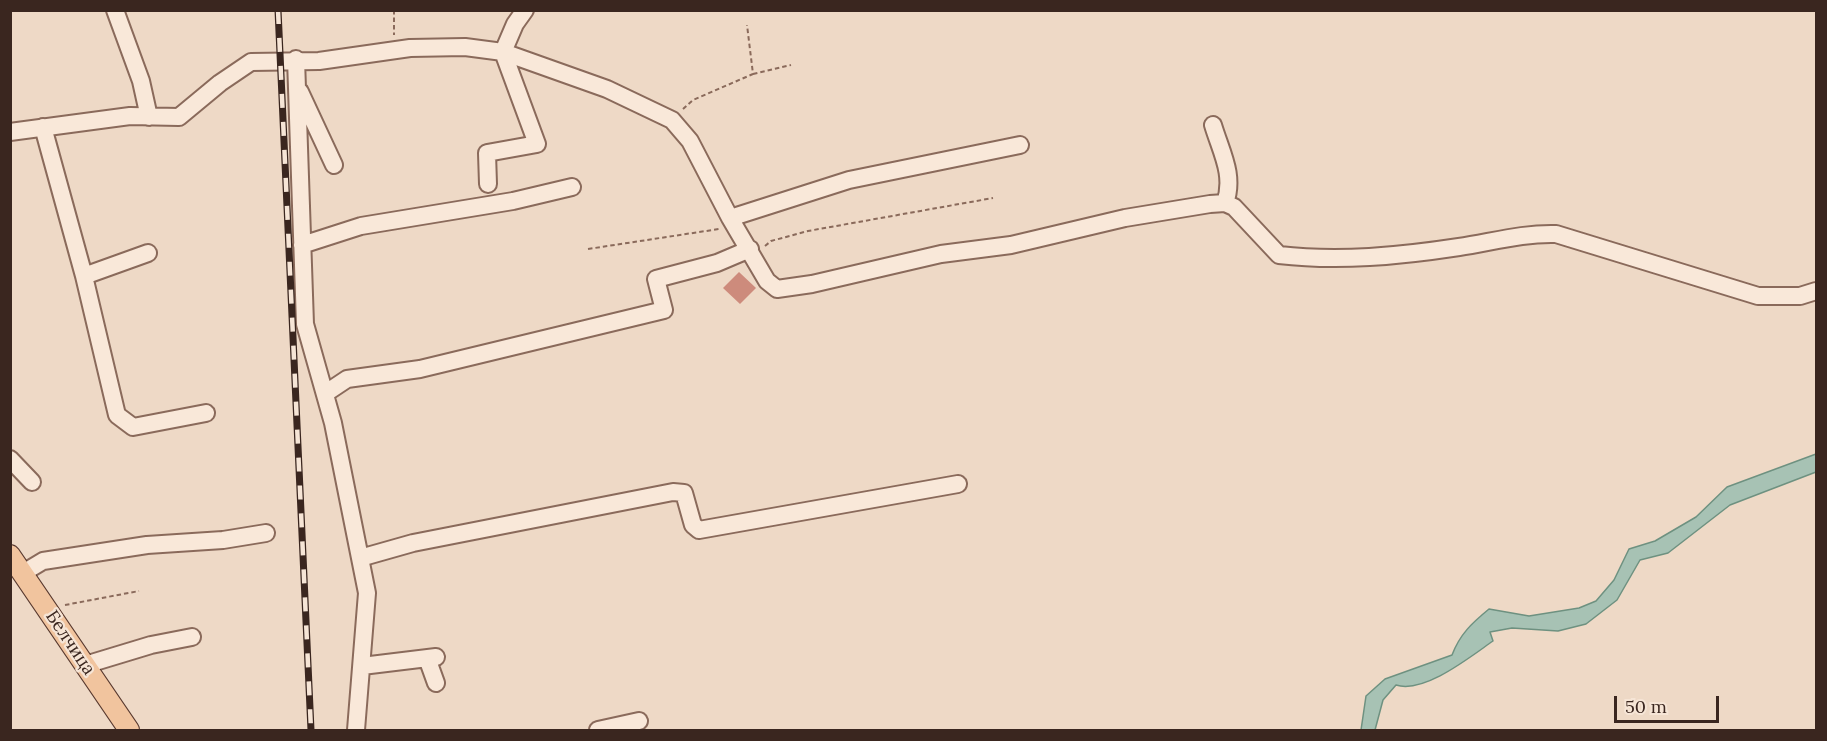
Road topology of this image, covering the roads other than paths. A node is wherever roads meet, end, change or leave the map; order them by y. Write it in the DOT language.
graph roads {
  1 [pos="115,10"];
  2 [pos="525,10"];
  3 [pos="503,52"];
  4 [pos="296,59"];
  5 [pos="297,86"];
  6 [pos="149,117"];
  7 [pos="1212,125"];
  8 [pos="43,128"];
  9 [pos="10,132"];
  10 [pos="1020,145"];
  11 [pos="334,165"];
  12 [pos="488,184"];
  13 [pos="572,188"];
  14 [pos="1225,203"];
  15 [pos="733,222"];
  16 [pos="302,245"];
  17 [pos="752,252"];
  18 [pos="148,253"];
  19 [pos="84,276"];
  20 [pos="1816,291"];
  21 [pos="326,393"];
  22 [pos="206,413"];
  23 [pos="10,459"];
  24 [pos="32,482"];
  25 [pos="958,484"];
  26 [pos="266,533"];
  27 [pos="10,555"];
  28 [pos="360,558"];
  29 [pos="23,573"];
  30 [pos="192,637"];
  31 [pos="85,665"];
  32 [pos="362,666"];
  33 [pos="436,683"];
  34 [pos="639,721"];
  35 [pos="129,730"];
  36 [pos="356,730"];
  37 [pos="598,730"];
  1 -- 6 [label="street"];
  2 -- 3 [label="street"];
  3 -- 4 [label="street"];
  3 -- 12 [label="street"];
  3 -- 15 [label="street"];
  4 -- 5 [label="street"];
  4 -- 6 [label="street"];
  5 -- 11 [label="street"];
  5 -- 16 [label="street"];
  6 -- 8 [label="street"];
  7 -- 14 [label="street"];
  8 -- 9 [label="street"];
  8 -- 19 [label="street"];
  10 -- 15 [label="street"];
  13 -- 16 [label="street"];
  14 -- 17 [label="street"];
  14 -- 20 [label="street"];
  15 -- 17 [label="street"];
  16 -- 21 [label="street"];
  17 -- 21 [label="street"];
  18 -- 19 [label="street"];
  19 -- 22 [label="street"];
  21 -- 28 [label="street"];
  23 -- 24 [label="street"];
  25 -- 28 [label="street"];
  26 -- 29 [label="street"];
  27 -- 29 [label="main road, Белчица"];
  28 -- 32 [label="street"];
  29 -- 31 [label="main road, Белчица"];
  30 -- 31 [label="street"];
  31 -- 35 [label="main road, Белчица"];
  32 -- 33 [label="street"];
  32 -- 36 [label="street"];
  34 -- 37 [label="street"];
}
